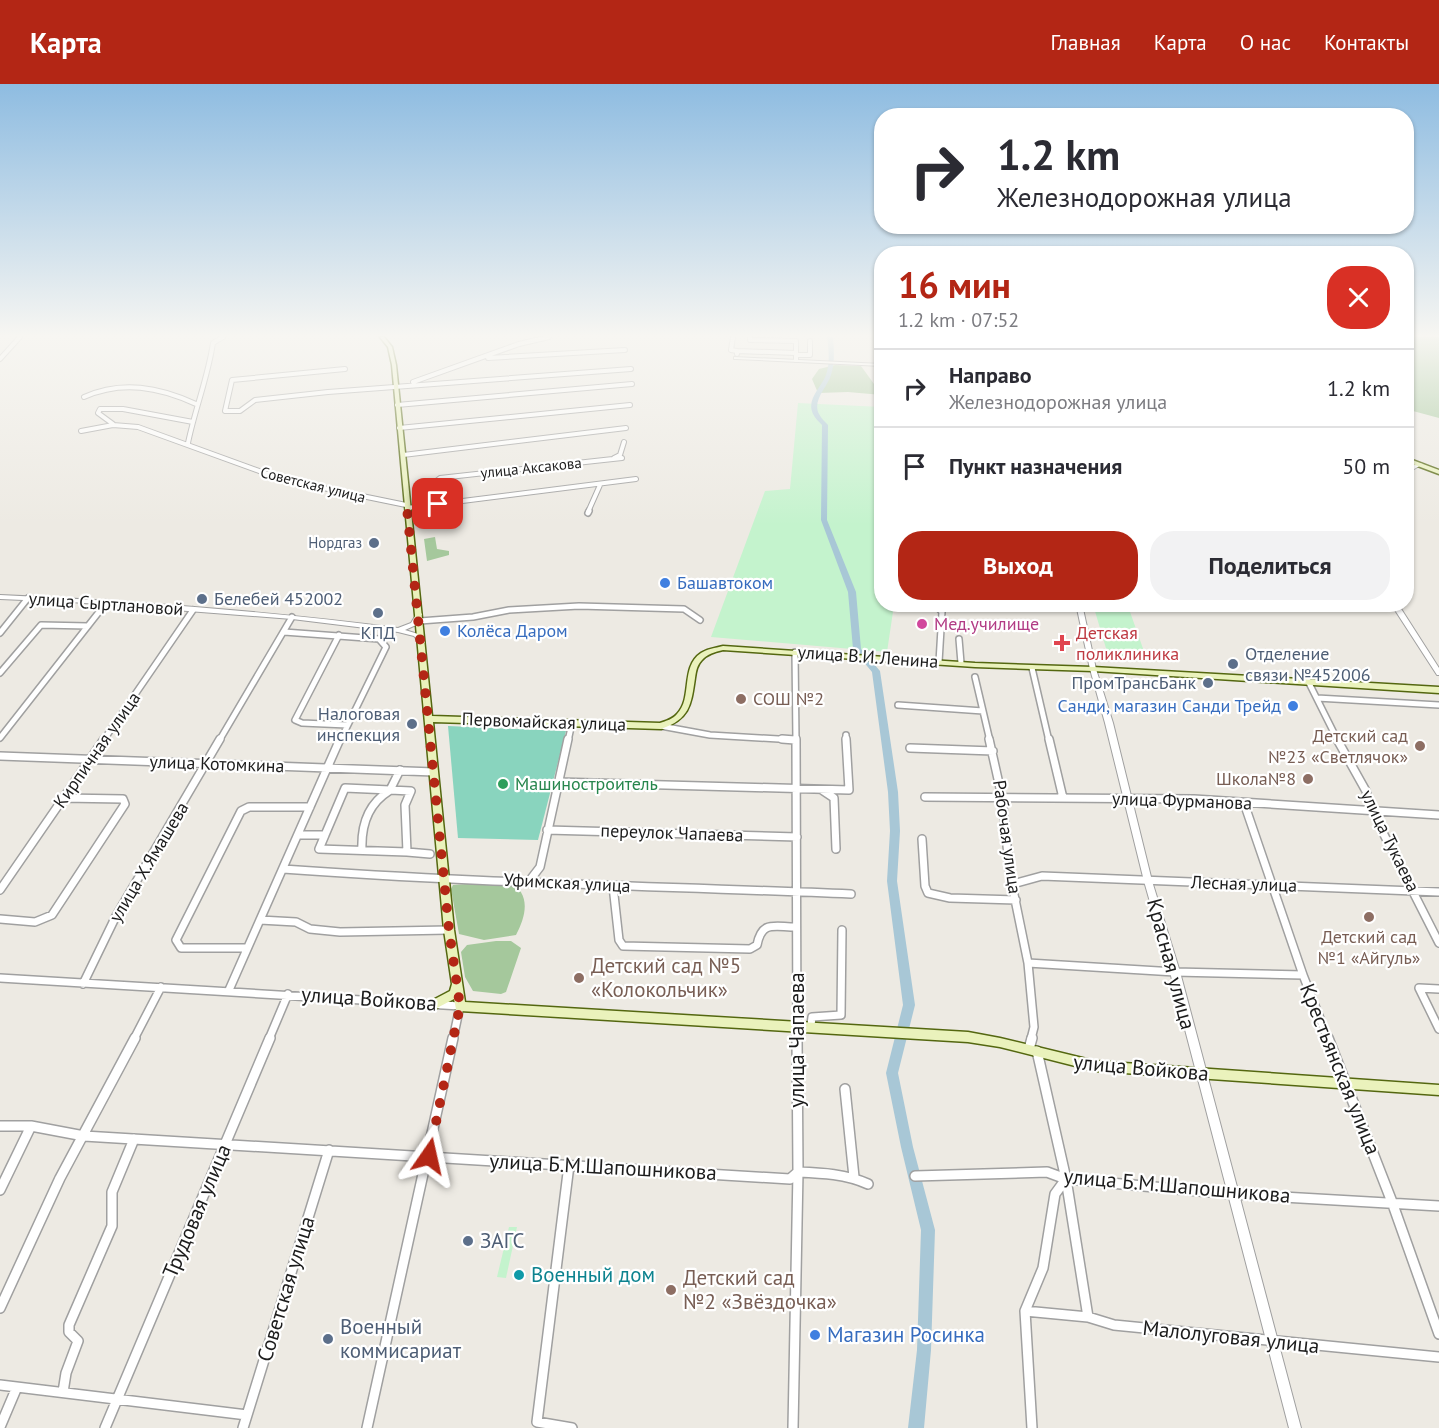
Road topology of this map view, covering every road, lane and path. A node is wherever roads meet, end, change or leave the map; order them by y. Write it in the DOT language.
graph roads {
  1 [pos="185,400"];
  2 [pos="198,400"];
  3 [pos="228,400"];
  4 [pos="258,400"];
  5 [pos="397,400"];
  6 [pos="451,400"];
  7 [pos="196,404"];
  8 [pos="397,405"];
  9 [pos="630,405"];
  10 [pos="193,422"];
  11 [pos="113,425"];
  12 [pos="399,428"];
  13 [pos="626,428"];
  14 [pos="81,432"];
  15 [pos="624,442"];
  16 [pos="188,443"];
  17 [pos="403,454"];
  18 [pos="622,458"];
  19 [pos="610,459"];
  20 [pos="1414,462"];
  21 [pos="1420,464"];
  22 [pos="1414,467"];
  23 [pos="1439,472"];
  24 [pos="636,479"];
  25 [pos="600,484"];
  26 [pos="438,504"];
  27 [pos="406,507"];
  28 [pos="588,513"];
  29 [pos="0,597"];
  30 [pos="28,598"];
  31 [pos="106,603"];
  32 [pos="193,609"];
  33 [pos="942,612"];
  34 [pos="1081,612"];
  35 [pos="1399,612"];
  36 [pos="292,617"];
  37 [pos="419,617"];
  38 [pos="700,620"];
  39 [pos="88,626"];
  40 [pos="398,630"];
  41 [pos="284,632"];
  42 [pos="0,633"];
  43 [pos="339,635"];
  44 [pos="959,639"];
  45 [pos="422,642"];
  46 [pos="795,652"];
  47 [pos="939,662"];
  48 [pos="961,663"];
  49 [pos="1032,668"];
  50 [pos="1093,669"];
  51 [pos="0,673"];
  52 [pos="1439,673"];
  53 [pos="975,676"];
  54 [pos="1308,681"];
  55 [pos="1439,690"];
  56 [pos="1317,698"];
  57 [pos="898,705"];
  58 [pos="1439,705"];
  59 [pos="983,711"];
  60 [pos="428,719"];
  61 [pos="572,723"];
  62 [pos="347,725"];
  63 [pos="661,726"];
  64 [pos="846,735"];
  65 [pos="0,738"];
  66 [pos="795,740"];
  67 [pos="910,748"];
  68 [pos="993,751"];
  69 [pos="0,756"];
  70 [pos="89,760"];
  71 [pos="208,763"];
  72 [pos="327,768"];
  73 [pos="400,770"];
  74 [pos="434,772"];
  75 [pos="558,782"];
  76 [pos="797,789"];
  77 [pos="821,789"];
  78 [pos="390,790"];
  79 [pos="925,797"];
  80 [pos="1002,797"];
  81 [pos="63,798"];
  82 [pos="1063,798"];
  83 [pos="1126,799"];
  84 [pos="1244,803"];
  85 [pos="310,807"];
  86 [pos="1372,811"];
  87 [pos="1439,815"];
  88 [pos="547,830"];
  89 [pos="299,835"];
  90 [pos="325,835"];
  91 [pos="797,837"];
  92 [pos="922,839"];
  93 [pos="836,849"];
  94 [pos="363,850"];
  95 [pos="407,852"];
  96 [pos="430,854"];
  97 [pos="283,869"];
  98 [pos="445,880"];
  99 [pos="530,880"];
  100 [pos="1148,881"];
  101 [pos="1013,884"];
  102 [pos="1274,885"];
  103 [pos="613,886"];
  104 [pos="0,890"];
  105 [pos="1414,891"];
  106 [pos="1439,892"];
  107 [pos="796,894"];
  108 [pos="851,894"];
  109 [pos="1016,900"];
  110 [pos="0,919"];
  111 [pos="260,920"];
  112 [pos="796,927"];
  113 [pos="449,930"];
  114 [pos="842,930"];
  115 [pos="1439,943"];
  116 [pos="247,948"];
  117 [pos="1028,963"];
  118 [pos="1175,972"];
  119 [pos="1303,975"];
  120 [pos="0,978"];
  121 [pos="457,982"];
  122 [pos="83,984"];
  123 [pos="161,987"];
  124 [pos="1439,989"];
  125 [pos="229,990"];
  126 [pos="288,994"];
  127 [pos="435,1004"];
  128 [pos="460,1006"];
  129 [pos="486,1007"];
  130 [pos="795,1025"];
  131 [pos="811,1026"];
  132 [pos="1439,1029"];
  133 [pos="1033,1050"];
  134 [pos="1200,1074"];
  135 [pos="1347,1084"];
  136 [pos="845,1089"];
  137 [pos="1439,1090"];
  138 [pos="0,1126"];
  139 [pos="32,1126"];
  140 [pos="84,1137"];
  141 [pos="134,1139"];
  142 [pos="225,1143"];
  143 [pos="329,1150"];
  144 [pos="429,1156"];
  145 [pos="569,1165"];
  146 [pos="798,1172"];
  147 [pos="915,1176"];
  148 [pos="854,1177"];
  149 [pos="1066,1179"];
  150 [pos="868,1184"];
  151 [pos="0,1190"];
  152 [pos="1233,1194"];
  153 [pos="1392,1202"];
  154 [pos="1439,1206"];
  155 [pos="0,1308"];
  156 [pos="1024,1311"];
  157 [pos="1088,1317"];
  158 [pos="1439,1334"];
  159 [pos="1272,1342"];
  160 [pos="1439,1357"];
  161 [pos="0,1385"];
  162 [pos="17,1387"];
  163 [pos="63,1392"];
  164 [pos="117,1397"];
  165 [pos="247,1415"];
  166 [pos="0,1428"];
  167 [pos="105,1428"];
  168 [pos="243,1428"];
  169 [pos="367,1428"];
  170 [pos="572,1428"];
  171 [pos="792,1428"];
  172 [pos="1032,1428"];
  173 [pos="1295,1428"];
  1 -- 7 [label="street"];
  2 -- 7 [label="street"];
  3 -- 4 [label="street"];
  5 -- 8 [label="main road"];
  6 -- 8 [label="street"];
  7 -- 10 [label="street"];
  8 -- 12 [label="main road"];
  9 -- 12 [label="street"];
  10 -- 11 [label="street"];
  10 -- 16 [label="street"];
  11 -- 14 [label="street"];
  11 -- 16 [label="street, Советская улица"];
  12 -- 17 [label="main road"];
  13 -- 17 [label="street"];
  15 -- 19 [label="street"];
  16 -- 27 [label="street, Советская улица"];
  17 -- 27 [label="main road"];
  18 -- 19 [label="street, улица Аксакова"];
  19 -- 26 [label="street, улица Аксакова"];
  20 -- 21 [label="main road"];
  21 -- 22 [label="street"];
  21 -- 23 [label="main road"];
  24 -- 25 [label="street, Советская улица"];
  25 -- 26 [label="street, Советская улица"];
  25 -- 28 [label="street"];
  26 -- 27 [label="street, Советская улица"];
  27 -- 37 [label="main road"];
  29 -- 30 [label="street, улица Сыртлановой"];
  30 -- 31 [label="street, улица Сыртлановой"];
  30 -- 42 [label="street"];
  31 -- 32 [label="street, улица Сыртлановой"];
  31 -- 39 [label="street"];
  32 -- 36 [label="street, улица Сыртлановой"];
  32 -- 70 [label="street, Кирпичная улица"];
  33 -- 47 [label="street"];
  34 -- 50 [label="street, Красная улица"];
  35 -- 52 [label="street"];
  36 -- 40 [label="street, улица Сыртлановой"];
  36 -- 41 [label="street, улица Х.Ямашева"];
  37 -- 38 [label="street"];
  37 -- 40 [label="street"];
  37 -- 45 [label="main road"];
  39 -- 51 [label="street"];
  39 -- 65 [label="street"];
  40 -- 45 [label="street, улица Сыртлановой"];
  41 -- 43 [label="street"];
  41 -- 71 [label="street, улица Х.Ямашева"];
  43 -- 62 [label="street"];
  43 -- 62 [label="street"];
  44 -- 48 [label="street"];
  45 -- 60 [label="main road"];
  46 -- 47 [label="main road, улица В.И.Ленина"];
  46 -- 63 [label="main road, улица В.И.Ленина"];
  46 -- 66 [label="street, улица Чапаева"];
  47 -- 48 [label="main road, улица В.И.Ленина"];
  48 -- 49 [label="main road, улица В.И.Ленина"];
  49 -- 50 [label="main road, улица В.И.Ленина"];
  49 -- 82 [label="street"];
  50 -- 54 [label="main road, улица В.И.Ленина"];
  50 -- 83 [label="street, Красная улица"];
  53 -- 59 [label="street, Рабочая улица"];
  54 -- 55 [label="main road, улица В.И.Ленина"];
  54 -- 56 [label="street, улица Тукаева"];
  56 -- 58 [label="street"];
  56 -- 86 [label="street, улица Тукаева"];
  57 -- 59 [label="street"];
  59 -- 68 [label="street, Рабочая улица"];
  60 -- 61 [label="main road, Первомайская улица"];
  60 -- 74 [label="main road"];
  61 -- 63 [label="main road, Первомайская улица"];
  61 -- 75 [label="street"];
  62 -- 72 [label="street"];
  63 -- 66 [label="street, Первомайская улица"];
  64 -- 77 [label="street"];
  66 -- 76 [label="street, улица Чапаева"];
  67 -- 68 [label="street"];
  68 -- 80 [label="street, Рабочая улица"];
  69 -- 70 [label="street, улица Котомкина"];
  70 -- 71 [label="street, улица Котомкина"];
  70 -- 81 [label="street, Кирпичная улица"];
  71 -- 72 [label="street, улица Котомкина"];
  71 -- 122 [label="street, улица Х.Ямашева"];
  72 -- 73 [label="street, улица Котомкина"];
  72 -- 85 [label="street"];
  73 -- 74 [label="street, улица Котомкина"];
  73 -- 78 [label="street"];
  74 -- 98 [label="main road"];
  75 -- 76 [label="street"];
  75 -- 88 [label="street"];
  76 -- 77 [label="street"];
  76 -- 91 [label="street, улица Чапаева"];
  77 -- 93 [label="street"];
  78 -- 90 [label="street"];
  78 -- 94 [label="street"];
  78 -- 95 [label="street"];
  79 -- 80 [label="street, улица Фурманова"];
  80 -- 82 [label="street, улица Фурманова"];
  80 -- 101 [label="street, Рабочая улица"];
  81 -- 104 [label="street, Кирпичная улица"];
  81 -- 110 [label="street"];
  82 -- 83 [label="street, улица Фурманова"];
  83 -- 84 [label="street, улица Фурманова"];
  83 -- 100 [label="street, Красная улица"];
  84 -- 86 [label="street, улица Фурманова"];
  84 -- 102 [label="street, Крестьянская улица"];
  85 -- 89 [label="street"];
  85 -- 116 [label="street"];
  86 -- 87 [label="street, улица Фурманова"];
  86 -- 105 [label="street, улица Тукаева"];
  88 -- 91 [label="street, переулок Чапаева"];
  88 -- 99 [label="street"];
  89 -- 90 [label="street"];
  89 -- 97 [label="street"];
  90 -- 94 [label="street"];
  91 -- 107 [label="street, улица Чапаева"];
  92 -- 109 [label="street"];
  94 -- 95 [label="street"];
  95 -- 96 [label="street"];
  97 -- 98 [label="street, Уфимская улица"];
  97 -- 111 [label="street"];
  98 -- 99 [label="street, Уфимская улица"];
  98 -- 113 [label="main road"];
  99 -- 103 [label="street, Уфимская улица"];
  100 -- 101 [label="street, Лесная улица"];
  100 -- 102 [label="street, Лесная улица"];
  100 -- 118 [label="street, Красная улица"];
  101 -- 109 [label="street, Рабочая улица"];
  102 -- 105 [label="street, Лесная улица"];
  102 -- 119 [label="street, Крестьянская улица"];
  103 -- 107 [label="street, Уфимская улица"];
  103 -- 112 [label="street"];
  105 -- 106 [label="street, Лесная улица"];
  105 -- 115 [label="street, улица Тукаева"];
  107 -- 108 [label="street, Уфимская улица"];
  107 -- 112 [label="street, улица Чапаева"];
  109 -- 117 [label="street, Рабочая улица"];
  111 -- 113 [label="street"];
  111 -- 116 [label="street"];
  112 -- 130 [label="street, улица Чапаева"];
  113 -- 121 [label="main road"];
  114 -- 131 [label="street, улица Войкова"];
  116 -- 125 [label="street"];
  117 -- 118 [label="street"];
  117 -- 133 [label="street, Рабочая улица"];
  118 -- 119 [label="street"];
  118 -- 134 [label="street, Красная улица"];
  119 -- 135 [label="street, Крестьянская улица"];
  120 -- 122 [label="street, улица Войкова"];
  121 -- 127 [label="main road"];
  121 -- 128 [label="main road"];
  121 -- 129 [label="main road"];
  122 -- 123 [label="street, улица Войкова"];
  123 -- 125 [label="street, улица Войкова"];
  123 -- 140 [label="street"];
  124 -- 132 [label="street"];
  125 -- 126 [label="street, улица Войкова"];
  126 -- 127 [label="street, улица Войкова"];
  126 -- 142 [label="street, Трудовая улица"];
  127 -- 128 [label="street, улица Войкова"];
  128 -- 129 [label="main road, улица Войкова"];
  128 -- 144 [label="street"];
  129 -- 130 [label="main road, улица Войкова"];
  130 -- 131 [label="main road, улица Войкова"];
  130 -- 146 [label="street, улица Чапаева"];
  131 -- 133 [label="main road, улица Войкова"];
  133 -- 134 [label="main road, улица Войкова"];
  133 -- 149 [label="street, Рабочая улица"];
  134 -- 135 [label="main road, улица Войкова"];
  134 -- 152 [label="street, Красная улица"];
  135 -- 137 [label="main road, улица Войкова"];
  135 -- 153 [label="street, Крестьянская улица"];
  136 -- 148 [label="street"];
  138 -- 139 [label="street, улица Б.М.Шапошникова"];
  139 -- 140 [label="street, улица Б.М.Шапошникова"];
  139 -- 151 [label="street"];
  140 -- 141 [label="street, улица Б.М.Шапошникова"];
  140 -- 155 [label="street"];
  141 -- 142 [label="street, улица Б.М.Шапошникова"];
  141 -- 163 [label="street"];
  142 -- 143 [label="street, улица Б.М.Шапошникова"];
  142 -- 164 [label="street, Трудовая улица"];
  143 -- 144 [label="street, улица Б.М.Шапошникова"];
  143 -- 165 [label="street, Советская улица"];
  144 -- 145 [label="street, улица Б.М.Шапошникова"];
  144 -- 169 [label="street"];
  145 -- 146 [label="street, улица Б.М.Шапошникова"];
  145 -- 170 [label="street"];
  146 -- 148 [label="street, улица Б.М.Шапошникова"];
  146 -- 171 [label="street, улица Чапаева"];
  147 -- 149 [label="street, улица Б.М.Шапошникова"];
  148 -- 150 [label="street, улица Б.М.Шапошникова"];
  149 -- 152 [label="street, улица Б.М.Шапошникова"];
  149 -- 156 [label="street"];
  149 -- 157 [label="street, Рабочая улица"];
  152 -- 153 [label="street, улица Б.М.Шапошникова"];
  152 -- 159 [label="street, Красная улица"];
  153 -- 154 [label="street, улица Б.М.Шапошникова"];
  153 -- 158 [label="street, Крестьянская улица"];
  156 -- 157 [label="street, Малолуговая улица"];
  156 -- 172 [label="street"];
  157 -- 159 [label="street, Малолуговая улица"];
  159 -- 160 [label="street, Малолуговая улица"];
  159 -- 173 [label="street, Красная улица"];
  161 -- 162 [label="street"];
  162 -- 163 [label="street"];
  162 -- 166 [label="street"];
  163 -- 164 [label="street"];
  164 -- 165 [label="street"];
  164 -- 167 [label="street, Трудовая улица"];
  165 -- 168 [label="street, Советская улица"];
}
